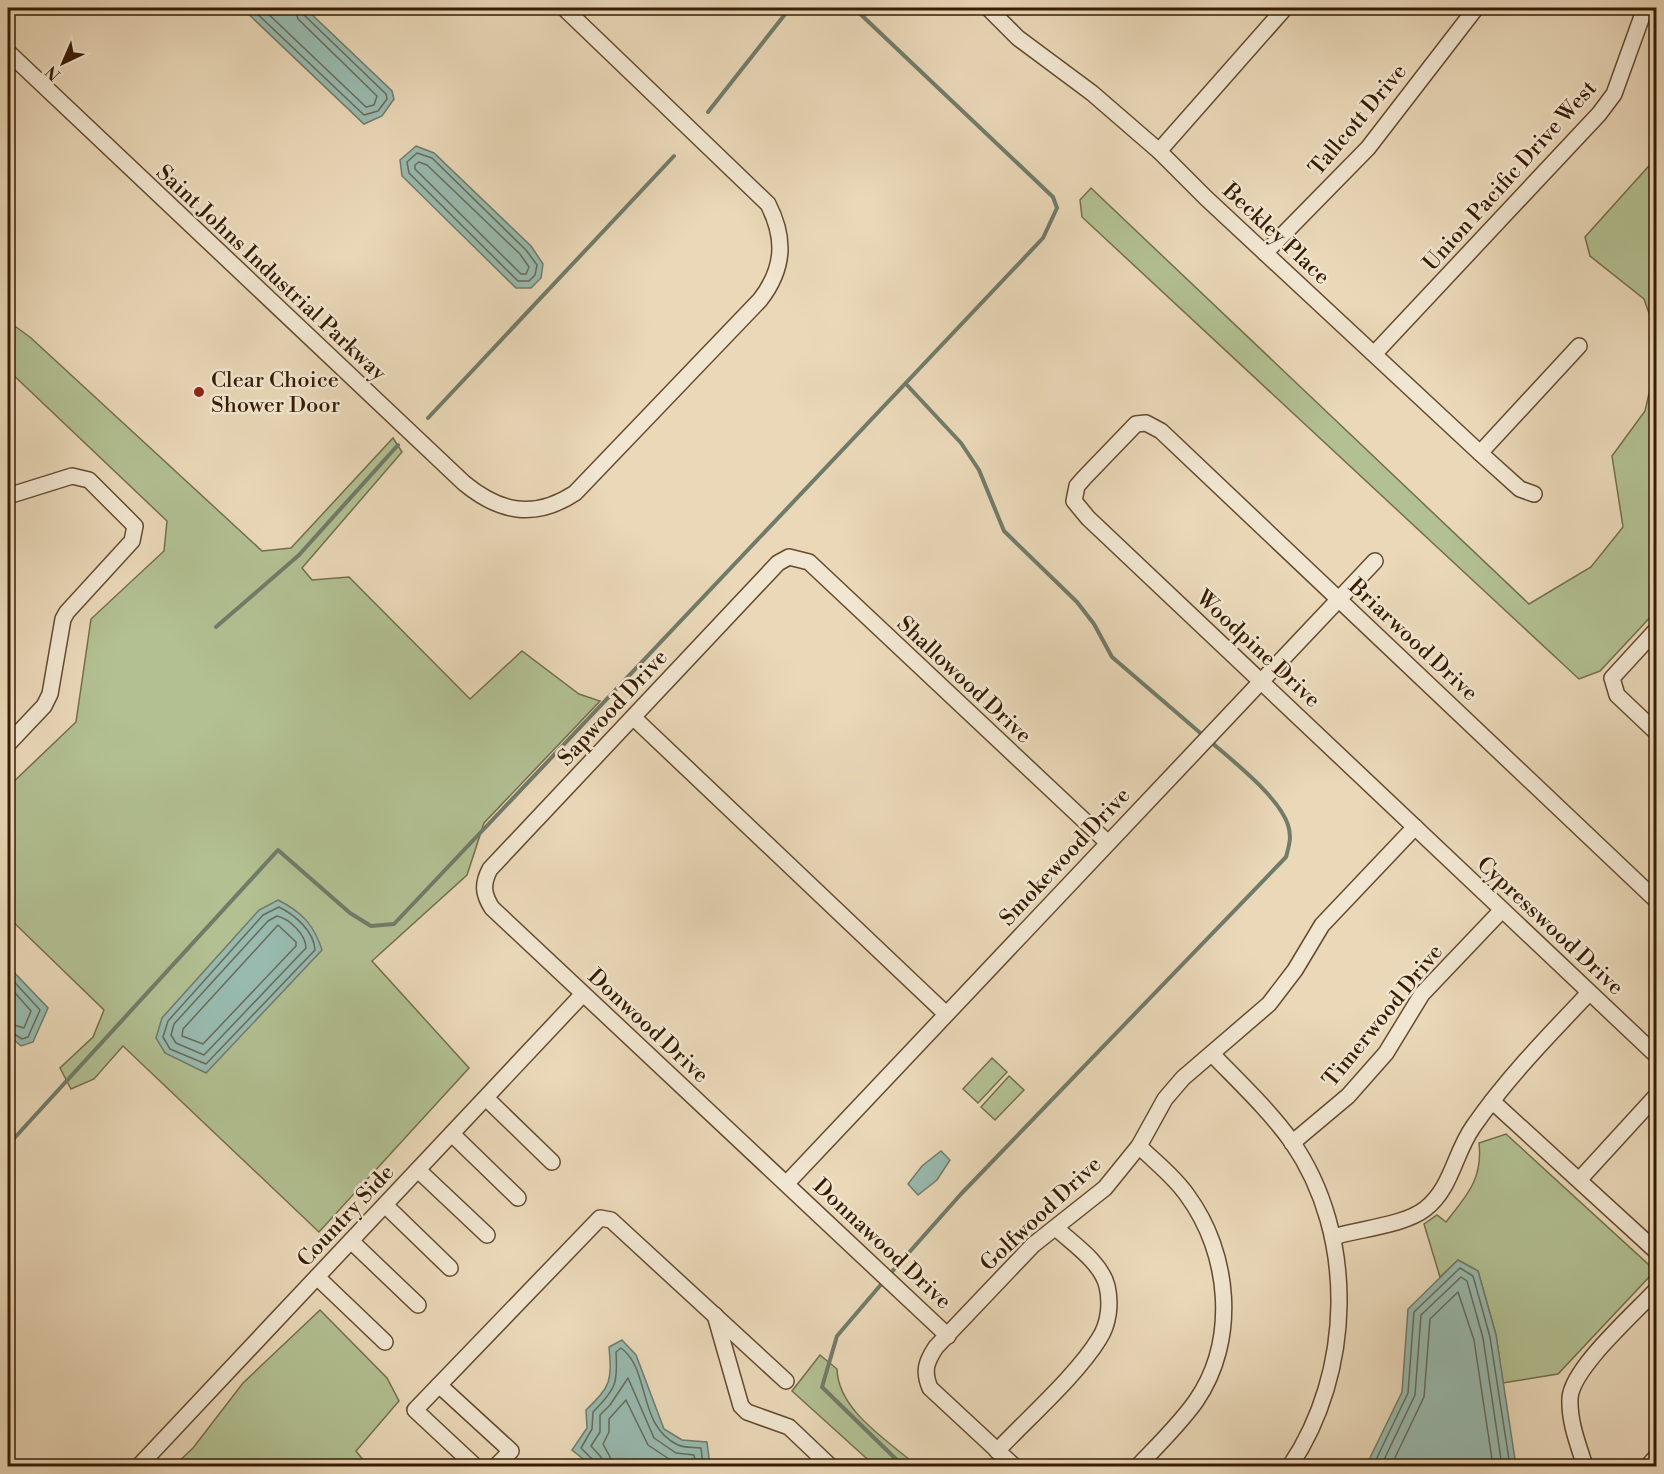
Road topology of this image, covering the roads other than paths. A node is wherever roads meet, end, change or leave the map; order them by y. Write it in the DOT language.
graph roads {
  1 [pos="564,8"];
  2 [pos="988,8"];
  3 [pos="1285,8"];
  4 [pos="1476,8"];
  5 [pos="1645,8"];
  6 [pos="8,52"];
  7 [pos="1159,151"];
  8 [pos="1265,253"];
  9 [pos="1579,346"];
  10 [pos="1375,353"];
  11 [pos="1480,453"];
  12 [pos="1534,494"];
  13 [pos="8,496"];
  14 [pos="1074,501"];
  15 [pos="789,557"];
  16 [pos="1375,561"];
  17 [pos="1340,600"];
  18 [pos="1656,630"];
  19 [pos="1261,682"];
  20 [pos="634,718"];
  21 [pos="1656,732"];
  22 [pos="8,744"];
  23 [pos="1415,827"];
  24 [pos="1107,842"];
  25 [pos="484,896"];
  26 [pos="1656,900"];
  27 [pos="1502,910"];
  28 [pos="1589,993"];
  29 [pos="583,994"];
  30 [pos="946,1014"];
  31 [pos="1212,1054"];
  32 [pos="1656,1055"];
  33 [pos="1656,1096"];
  34 [pos="486,1098"];
  35 [pos="1492,1101"];
  36 [pos="452,1134"];
  37 [pos="1292,1143"];
  38 [pos="1138,1146"];
  39 [pos="552,1162"];
  40 [pos="418,1170"];
  41 [pos="1580,1179"];
  42 [pos="787,1183"];
  43 [pos="518,1198"];
  44 [pos="385,1205"];
  45 [pos="1056,1228"];
  46 [pos="487,1235"];
  47 [pos="1333,1237"];
  48 [pos="351,1241"];
  49 [pos="1656,1251"];
  50 [pos="450,1268"];
  51 [pos="317,1277"];
  52 [pos="1656,1290"];
  53 [pos="418,1305"];
  54 [pos="715,1315"];
  55 [pos="948,1336"];
  56 [pos="386,1342"];
  57 [pos="786,1381"];
  58 [pos="439,1385"];
  59 [pos="997,1451"];
  60 [pos="1656,1457"];
  61 [pos="139,1467"];
  62 [pos="475,1467"];
  63 [pos="496,1467"];
  64 [pos="830,1467"];
  65 [pos="1014,1467"];
  66 [pos="1138,1467"];
  67 [pos="1290,1467"];
  68 [pos="1585,1467"];
  69 [pos="1648,1467"];
  1 -- 6 [label="street, Saint Johns Industrial Parkway"];
  2 -- 7 [label="street, Beckley Place"];
  3 -- 7 [label="street"];
  4 -- 8 [label="street, Tallcott Drive"];
  5 -- 10 [label="street, Union Pacific Drive West"];
  7 -- 8 [label="street, Beckley Place"];
  8 -- 10 [label="street, Beckley Place"];
  9 -- 11 [label="street"];
  10 -- 11 [label="street, Beckley Place"];
  11 -- 12 [label="street, Beckley Place"];
  13 -- 22 [label="street"];
  14 -- 17 [label="street, Briarwood Drive"];
  14 -- 19 [label="street, Woodpine Drive"];
  15 -- 20 [label="street, Sapwood Drive"];
  15 -- 24 [label="street, Shallowood Drive"];
  16 -- 17 [label="street, Smokewood Drive"];
  17 -- 19 [label="street, Smokewood Drive"];
  17 -- 26 [label="street, Briarwood Drive"];
  18 -- 21 [label="street"];
  19 -- 23 [label="street, Woodpine Drive"];
  19 -- 24 [label="street, Smokewood Drive"];
  20 -- 25 [label="street, Sapwood Drive"];
  20 -- 30 [label="street"];
  23 -- 27 [label="street, Cypresswood Drive"];
  23 -- 31 [label="street, Golfwood Drive"];
  24 -- 30 [label="street, Smokewood Drive"];
  25 -- 29 [label="street, Donwood Drive"];
  27 -- 28 [label="street, Cypresswood Drive"];
  27 -- 37 [label="street, Timerwood Drive"];
  28 -- 32 [label="street, Cypresswood Drive"];
  28 -- 35 [label="street"];
  29 -- 34 [label="street, Country Side"];
  29 -- 42 [label="street, Donwood Drive"];
  30 -- 42 [label="street, Smokewood Drive"];
  31 -- 37 [label="street"];
  31 -- 38 [label="street, Golfwood Drive"];
  33 -- 41 [label="street"];
  34 -- 36 [label="street, Country Side"];
  34 -- 39 [label="street"];
  35 -- 41 [label="street"];
  35 -- 47 [label="street"];
  36 -- 40 [label="street, Country Side"];
  36 -- 43 [label="street"];
  37 -- 47 [label="street"];
  38 -- 45 [label="street, Golfwood Drive"];
  38 -- 66 [label="street"];
  40 -- 44 [label="street, Country Side"];
  40 -- 46 [label="street"];
  41 -- 49 [label="street"];
  42 -- 55 [label="street, Donnawood Drive"];
  44 -- 48 [label="street, Country Side"];
  44 -- 50 [label="street"];
  45 -- 55 [label="street, Golfwood Drive"];
  45 -- 59 [label="street"];
  47 -- 67 [label="street"];
  48 -- 51 [label="street, Country Side"];
  48 -- 53 [label="street"];
  51 -- 56 [label="street"];
  51 -- 61 [label="street, Country Side"];
  52 -- 68 [label="street"];
  54 -- 57 [label="street"];
  54 -- 58 [label="street"];
  54 -- 64 [label="street"];
  55 -- 59 [label="street, Golfwood Drive"];
  58 -- 62 [label="street"];
  58 -- 63 [label="street"];
  59 -- 65 [label="street, Golfwood Drive"];
  60 -- 69 [label="street"];
}
